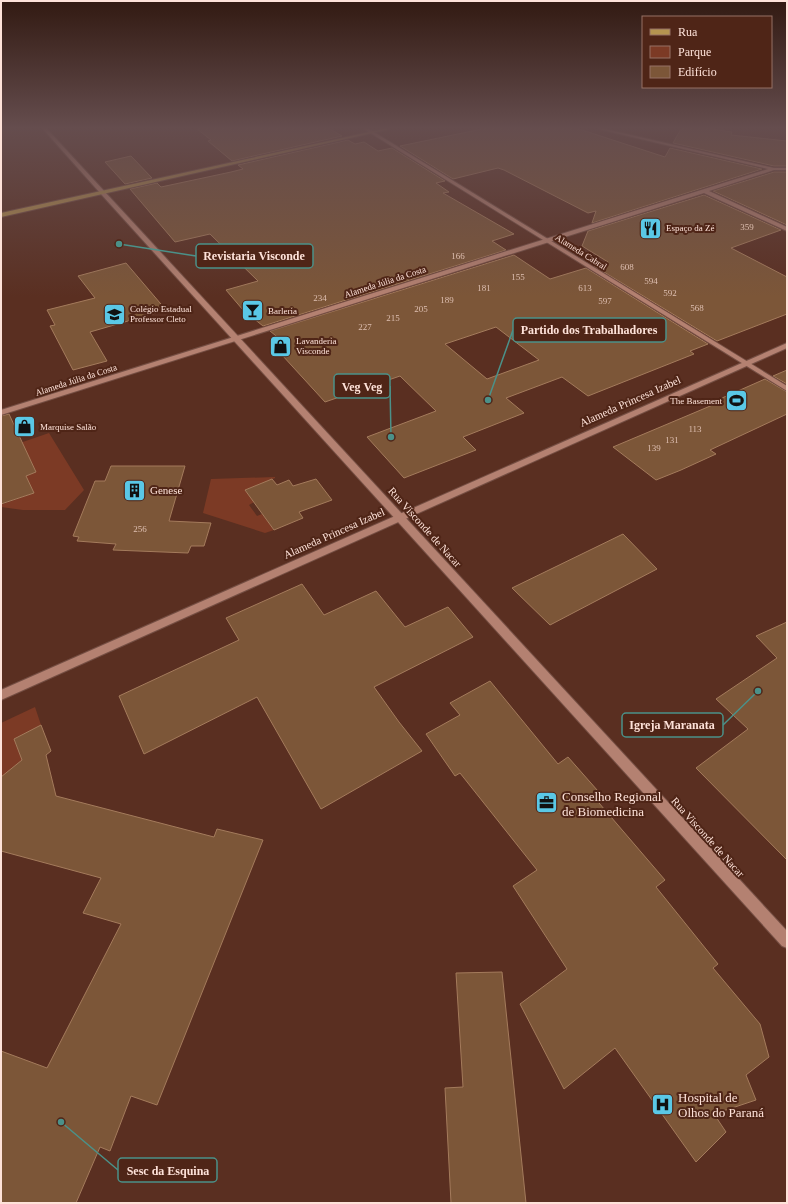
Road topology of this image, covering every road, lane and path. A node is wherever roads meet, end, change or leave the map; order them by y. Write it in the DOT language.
graph roads {
  1 [pos="97,185"];
  2 [pos="133,185"];
  3 [pos="457,185"];
  4 [pos="722,185"];
  5 [pos="704,191"];
  6 [pos="103,192"];
  7 [pos="1,215"];
  8 [pos="787,229"];
  9 [pos="547,241"];
  10 [pos="236,339"];
  11 [pos="787,345"];
  12 [pos="745,363"];
  13 [pos="787,390"];
  14 [pos="1,413"];
  15 [pos="400,518"];
  16 [pos="1,695"];
  17 [pos="787,941"];
  1 -- 6 [label="street, Rua Visconde de Nacar"];
  2 -- 6 [label="main road"];
  3 -- 9 [label="street, Alameda Cabral"];
  4 -- 5 [label="street, Alameda Júlia da Costa"];
  5 -- 8 [label="street"];
  5 -- 9 [label="street, Alameda Júlia da Costa"];
  6 -- 7 [label="main road"];
  6 -- 10 [label="street, Rua Visconde de Nacar"];
  9 -- 10 [label="street, Alameda Júlia da Costa"];
  9 -- 12 [label="street, Alameda Cabral"];
  10 -- 14 [label="street, Alameda Júlia da Costa"];
  10 -- 15 [label="street, Rua Visconde de Nacar"];
  11 -- 12 [label="street, Alameda Princesa Izabel"];
  12 -- 13 [label="street, Alameda Cabral"];
  12 -- 15 [label="street, Alameda Princesa Izabel"];
  15 -- 16 [label="street, Alameda Princesa Izabel"];
  15 -- 17 [label="street, Rua Visconde de Nacar"];
}
